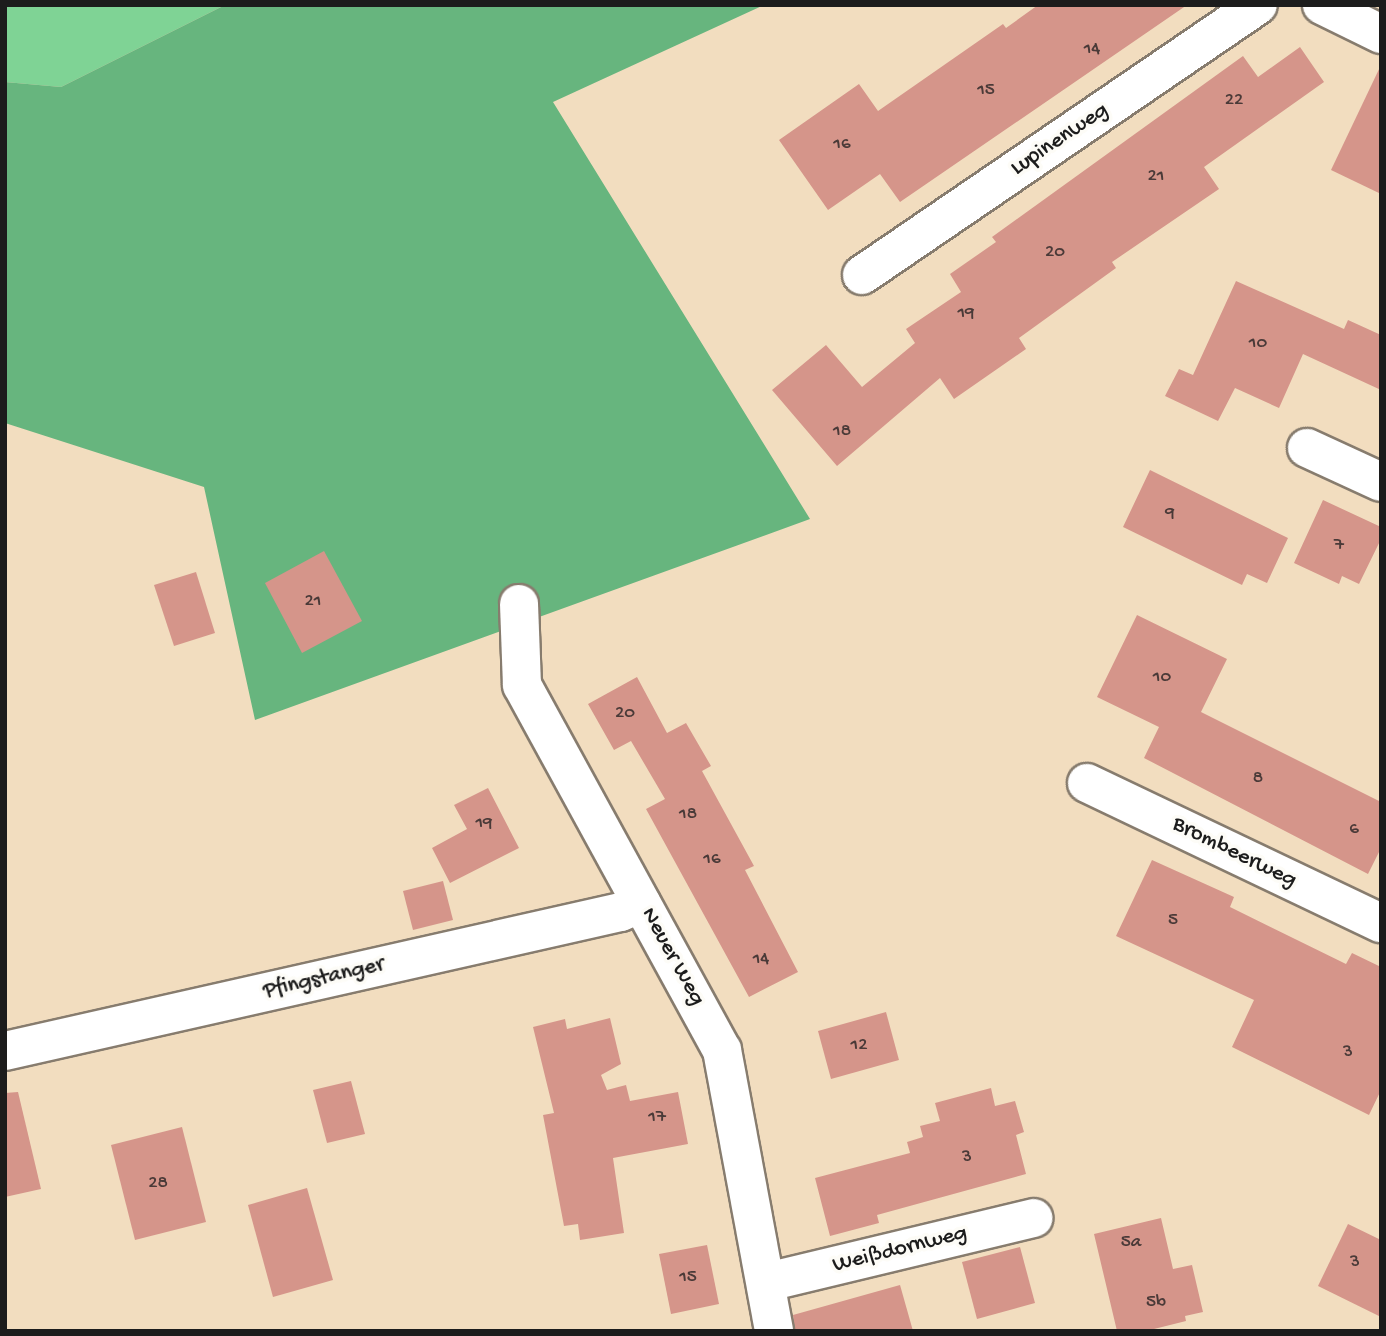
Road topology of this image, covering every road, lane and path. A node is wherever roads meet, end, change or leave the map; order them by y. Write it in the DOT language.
graph roads {
  1 [pos="1258,5"];
  2 [pos="1322,5"];
  3 [pos="1381,34"];
  4 [pos="862,275"];
  5 [pos="1307,448"];
  6 [pos="1381,482"];
  7 [pos="519,604"];
  8 [pos="1087,783"];
  9 [pos="641,903"];
  10 [pos="1381,923"];
  11 [pos="5,1051"];
  12 [pos="1033,1218"];
  13 [pos="767,1282"];
  14 [pos="774,1331"];
  1 -- 4 [label="street, Lupinenweg"];
  2 -- 3 [label="street"];
  5 -- 6 [label="street"];
  7 -- 9 [label="street, Neuer Weg"];
  8 -- 10 [label="street, Brombeerweg"];
  9 -- 11 [label="street, Pfingstanger"];
  9 -- 13 [label="street, Neuer Weg"];
  12 -- 13 [label="street, Weißdornweg"];
  13 -- 14 [label="street, Neuer Weg"];
}
